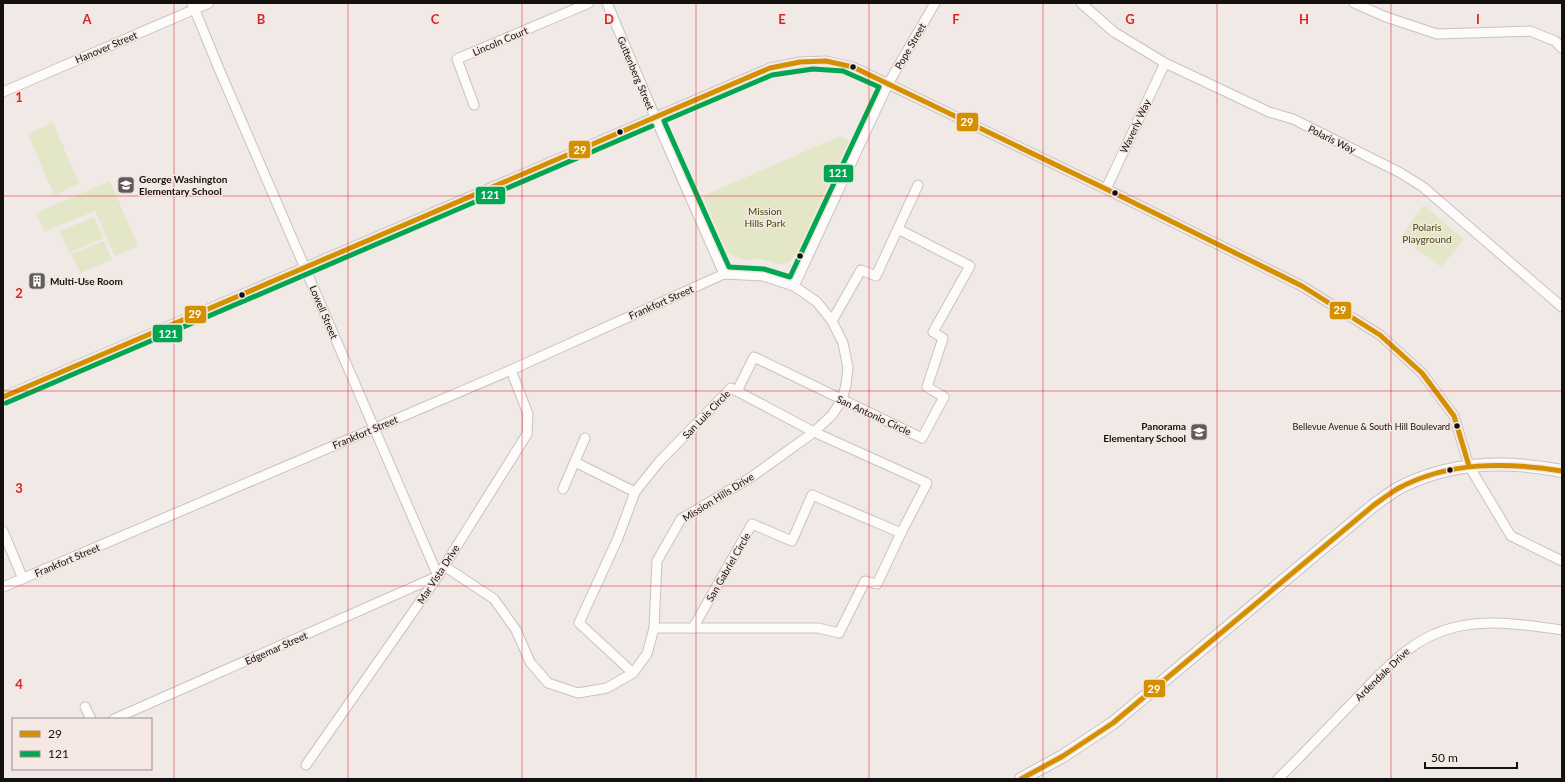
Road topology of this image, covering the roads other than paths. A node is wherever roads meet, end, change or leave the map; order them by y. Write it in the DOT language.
graph roads {
  1 [pos="209,3"];
  2 [pos="589,3"];
  3 [pos="607,3"];
  4 [pos="935,3"];
  5 [pos="1081,3"];
  6 [pos="1354,3"];
  7 [pos="193,6"];
  8 [pos="1562,48"];
  9 [pos="1165,63"];
  10 [pos="888,84"];
  11 [pos="3,92"];
  12 [pos="474,105"];
  13 [pos="655,117"];
  14 [pos="918,185"];
  15 [pos="1106,189"];
  16 [pos="898,229"];
  17 [pos="305,267"];
  18 [pos="724,274"];
  19 [pos="794,286"];
  20 [pos="1562,307"];
  21 [pos="832,321"];
  22 [pos="511,370"];
  23 [pos="737,391"];
  24 [pos="3,397"];
  25 [pos="842,400"];
  26 [pos="374,428"];
  27 [pos="814,432"];
  28 [pos="584,438"];
  29 [pos="575,462"];
  30 [pos="1469,466"];
  31 [pos="1562,471"];
  32 [pos="563,489"];
  33 [pos="635,492"];
  34 [pos="3,531"];
  35 [pos="901,533"];
  36 [pos="1562,561"];
  37 [pos="444,566"];
  38 [pos="438,576"];
  39 [pos="23,579"];
  40 [pos="3,587"];
  41 [pos="654,628"];
  42 [pos="693,628"];
  43 [pos="1562,630"];
  44 [pos="633,673"];
  45 [pos="85,707"];
  46 [pos="90,718"];
  47 [pos="116,718"];
  48 [pos="306,765"];
  49 [pos="1021,779"];
  50 [pos="1278,779"];
  1 -- 7 [label="street, Hanover Street"];
  2 -- 12 [label="street, Lincoln Court"];
  3 -- 13 [label="street, Guttenberg Street"];
  4 -- 10 [label="street, Pope Street"];
  5 -- 9 [label="street, Polaris Way"];
  6 -- 8 [label="street"];
  7 -- 11 [label="street, Hanover Street"];
  7 -- 17 [label="street, Lowell Street"];
  9 -- 15 [label="street, Waverly Way"];
  9 -- 20 [label="street, Polaris Way"];
  10 -- 13 [label="street"];
  10 -- 15 [label="street"];
  10 -- 19 [label="street, Pope Street"];
  13 -- 17 [label="street"];
  13 -- 18 [label="street, Guttenberg Street"];
  14 -- 16 [label="street"];
  15 -- 30 [label="street"];
  16 -- 21 [label="street"];
  16 -- 25 [label="street, San Antonio Circle"];
  17 -- 24 [label="street"];
  17 -- 26 [label="street, Lowell Street"];
  18 -- 19 [label="street, Mission Hills Drive"];
  18 -- 22 [label="street, Frankfort Street"];
  19 -- 21 [label="street, Mission Hills Drive"];
  21 -- 25 [label="street, Mission Hills Drive"];
  22 -- 26 [label="street, Frankfort Street"];
  22 -- 37 [label="street, Mar Vista Drive"];
  23 -- 25 [label="street, San Antonio Circle"];
  23 -- 27 [label="street, San Luis Circle"];
  23 -- 33 [label="street, San Luis Circle"];
  25 -- 27 [label="street, Mission Hills Drive"];
  26 -- 38 [label="street, Lowell Street"];
  26 -- 39 [label="street, Frankfort Street"];
  27 -- 35 [label="street"];
  27 -- 41 [label="street, Mission Hills Drive"];
  28 -- 29 [label="street"];
  29 -- 32 [label="street"];
  29 -- 33 [label="street"];
  30 -- 31 [label="street"];
  30 -- 36 [label="street"];
  30 -- 49 [label="street"];
  33 -- 44 [label="street, San Luis Circle"];
  34 -- 39 [label="street"];
  35 -- 42 [label="street"];
  35 -- 42 [label="street, San Gabriel Circle"];
  37 -- 38 [label="street, Mar Vista Drive"];
  37 -- 44 [label="street, Mission Hills Drive"];
  38 -- 47 [label="street, Edgemar Street"];
  38 -- 48 [label="street, Mar Vista Drive"];
  39 -- 40 [label="street, Frankfort Street"];
  41 -- 42 [label="street"];
  41 -- 44 [label="street, Mission Hills Drive"];
  43 -- 50 [label="street, Ardendale Drive"];
  45 -- 46 [label="street"];
}
